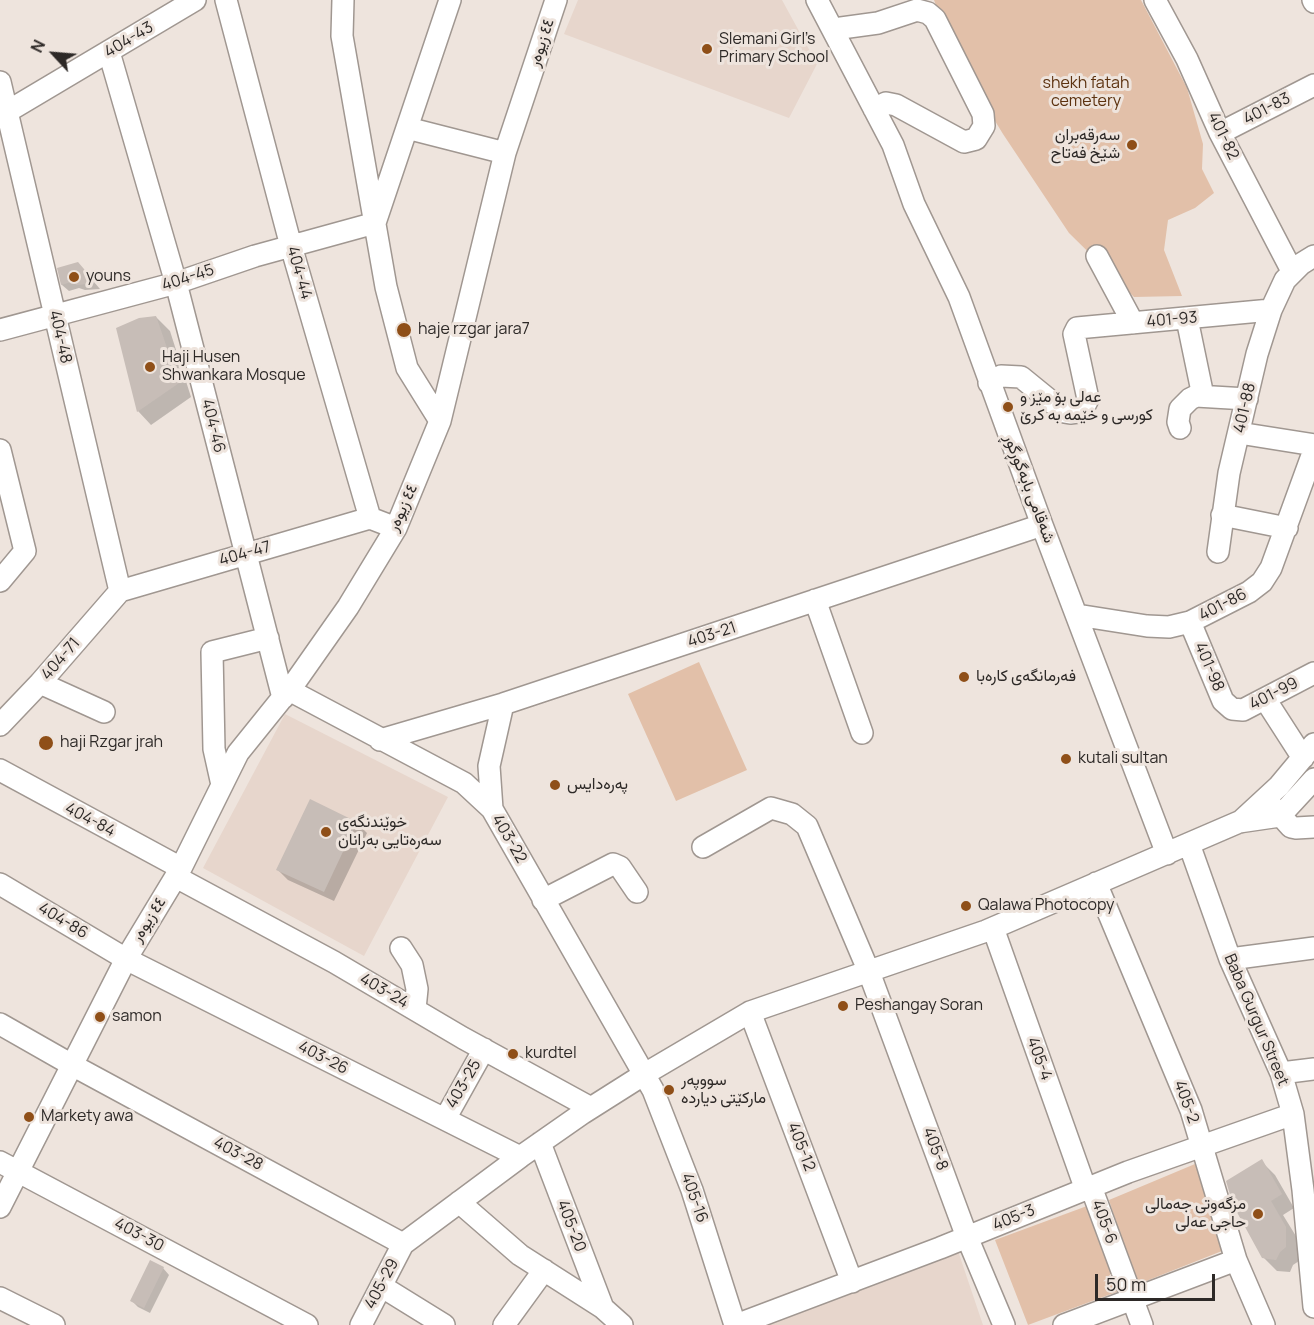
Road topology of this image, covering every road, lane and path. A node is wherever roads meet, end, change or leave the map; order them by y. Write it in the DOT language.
graph roads {
  1 [pos="195,0"];
  2 [pos="226,0"];
  3 [pos="343,0"];
  4 [pos="450,0"];
  5 [pos="556,0"];
  6 [pos="817,0"];
  7 [pos="1155,0"];
  8 [pos="834,29"];
  9 [pos="110,52"];
  10 [pos="0,82"];
  11 [pos="1314,85"];
  12 [pos="874,109"];
  13 [pos="4,114"];
  14 [pos="407,128"];
  15 [pos="1220,133"];
  16 [pos="505,153"];
  17 [pos="375,223"];
  18 [pos="291,246"];
  19 [pos="1097,256"];
  20 [pos="1314,256"];
  21 [pos="1293,271"];
  22 [pos="176,282"];
  23 [pos="1271,310"];
  24 [pos="55,315"];
  25 [pos="1186,319"];
  26 [pos="1133,323"];
  27 [pos="0,330"];
  28 [pos="989,383"];
  29 [pos="1203,396"];
  30 [pos="1247,399"];
  31 [pos="440,421"];
  32 [pos="1180,428"];
  33 [pos="1239,433"];
  34 [pos="1314,446"];
  35 [pos="0,450"];
  36 [pos="1314,450"];
  37 [pos="1305,503"];
  38 [pos="1222,515"];
  39 [pos="370,518"];
  40 [pos="1042,525"];
  41 [pos="396,528"];
  42 [pos="1287,528"];
  43 [pos="1218,552"];
  44 [pos="246,553"];
  45 [pos="0,581"];
  46 [pos="120,591"];
  47 [pos="815,600"];
  48 [pos="1077,615"];
  49 [pos="1190,622"];
  50 [pos="268,638"];
  51 [pos="1314,674"];
  52 [pos="40,683"];
  53 [pos="286,694"];
  54 [pos="1265,699"];
  55 [pos="503,704"];
  56 [pos="1232,710"];
  57 [pos="104,712"];
  58 [pos="0,725"];
  59 [pos="862,733"];
  60 [pos="380,740"];
  61 [pos="1308,751"];
  62 [pos="0,770"];
  63 [pos="1314,779"];
  64 [pos="222,785"];
  65 [pos="1267,799"];
  66 [pos="492,809"];
  67 [pos="1280,816"];
  68 [pos="1239,822"];
  69 [pos="1314,827"];
  70 [pos="1189,844"];
  71 [pos="703,847"];
  72 [pos="1167,854"];
  73 [pos="179,872"];
  74 [pos="1096,883"];
  75 [pos="0,884"];
  76 [pos="637,892"];
  77 [pos="543,900"];
  78 [pos="993,928"];
  79 [pos="401,948"];
  80 [pos="1314,948"];
  81 [pos="126,959"];
  82 [pos="1230,959"];
  83 [pos="869,972"];
  84 [pos="415,1009"];
  85 [pos="750,1012"];
  86 [pos="0,1024"];
  87 [pos="484,1049"];
  88 [pos="72,1065"];
  89 [pos="1314,1070"];
  90 [pos="1281,1073"];
  91 [pos="643,1075"];
  92 [pos="591,1108"];
  93 [pos="1293,1114"];
  94 [pos="445,1119"];
  95 [pos="540,1143"];
  96 [pos="1201,1146"];
  97 [pos="520,1157"];
  98 [pos="9,1167"];
  99 [pos="1088,1188"];
  100 [pos="1309,1189"];
  101 [pos="459,1202"];
  102 [pos="0,1207"];
  103 [pos="967,1237"];
  104 [pos="403,1244"];
  105 [pos="1236,1260"];
  106 [pos="544,1270"];
  107 [pos="852,1282"];
  108 [pos="381,1286"];
  109 [pos="0,1299"];
  110 [pos="1131,1299"];
  111 [pos="1314,1307"];
  112 [pos="603,1308"];
  113 [pos="741,1324"];
  114 [pos="54,1325"];
  115 [pos="307,1325"];
  116 [pos="362,1325"];
  117 [pos="444,1325"];
  118 [pos="504,1325"];
  119 [pos="622,1325"];
  120 [pos="1004,1325"];
  121 [pos="1064,1325"];
  122 [pos="1142,1325"];
  123 [pos="1263,1325"];
  1 -- 9 [label="street, 404-43"];
  2 -- 18 [label="street, 404-44"];
  3 -- 17 [label="street"];
  4 -- 14 [label="street"];
  5 -- 16 [label="street, ٤٤ زیوەر"];
  6 -- 8 [label="street, شەقامی بابەگوڕگوڕ"];
  7 -- 15 [label="street, 401-82"];
  8 -- 12 [label="street, شەقامی بابەگوڕگوڕ"];
  8 -- 12 [label="street"];
  9 -- 13 [label="street, 404-43"];
  9 -- 22 [label="street, 404-46"];
  10 -- 13 [label="street, 404-48"];
  11 -- 15 [label="street, 401-83"];
  12 -- 28 [label="street, شەقامی بابەگوڕگوڕ"];
  13 -- 24 [label="street, 404-48"];
  14 -- 16 [label="street"];
  14 -- 17 [label="street"];
  15 -- 21 [label="street, 401-82"];
  16 -- 31 [label="street, ٤٤ زیوەر"];
  17 -- 18 [label="street, 404-45"];
  17 -- 31 [label="street"];
  18 -- 22 [label="street, 404-45"];
  18 -- 39 [label="street, 404-44"];
  19 -- 26 [label="street"];
  20 -- 21 [label="street"];
  21 -- 23 [label="street, 401-88"];
  22 -- 24 [label="street, 404-45"];
  22 -- 44 [label="street, 404-46"];
  23 -- 25 [label="street, 401-93"];
  23 -- 30 [label="street, 401-88"];
  24 -- 27 [label="street, 404-45"];
  24 -- 46 [label="street, 404-48"];
  25 -- 26 [label="street, 401-93"];
  25 -- 29 [label="street"];
  26 -- 28 [label="street, 401-93"];
  28 -- 40 [label="street, شەقامی بابەگوڕگوڕ"];
  29 -- 30 [label="street"];
  29 -- 32 [label="street"];
  30 -- 33 [label="street, 401-88"];
  31 -- 41 [label="street, ٤٤ زیوەر"];
  33 -- 34 [label="street"];
  33 -- 38 [label="street, 401-88"];
  35 -- 45 [label="street"];
  36 -- 37 [label="street, 401-86"];
  37 -- 42 [label="street, 401-86"];
  38 -- 42 [label="street"];
  38 -- 43 [label="street, 401-88"];
  39 -- 41 [label="street"];
  39 -- 44 [label="street, 404-47"];
  40 -- 47 [label="street, 403-21"];
  40 -- 48 [label="street, شەقامی بابەگوڕگوڕ"];
  41 -- 53 [label="street, ٤٤ زیوەر"];
  42 -- 49 [label="street, 401-86"];
  44 -- 46 [label="street, 404-47"];
  44 -- 50 [label="street, 404-46"];
  46 -- 52 [label="street, 404-71"];
  47 -- 55 [label="street, 403-21"];
  47 -- 59 [label="street"];
  48 -- 49 [label="street, 401-86"];
  48 -- 72 [label="street, شەقامی بابەگوڕگوڕ"];
  49 -- 56 [label="street, 401-98"];
  50 -- 53 [label="street, 404-46"];
  50 -- 64 [label="street"];
  51 -- 54 [label="street, 401-99"];
  52 -- 57 [label="street"];
  52 -- 58 [label="street, 404-71"];
  53 -- 60 [label="street, 403-22"];
  53 -- 64 [label="street, ٤٤ زیوەر"];
  54 -- 56 [label="street, 401-99"];
  54 -- 61 [label="street"];
  55 -- 60 [label="street, 403-21"];
  55 -- 66 [label="street"];
  60 -- 66 [label="street, 403-22"];
  61 -- 65 [label="street"];
  62 -- 73 [label="street, 404-84"];
  63 -- 67 [label="street"];
  64 -- 73 [label="street, ٤٤ زیوەر"];
  65 -- 67 [label="street"];
  65 -- 68 [label="street"];
  66 -- 77 [label="street, 403-22"];
  67 -- 68 [label="street"];
  67 -- 69 [label="street"];
  68 -- 70 [label="street"];
  70 -- 72 [label="street"];
  70 -- 82 [label="street, Baba Gurgur Street"];
  71 -- 83 [label="street, 405-8"];
  72 -- 74 [label="street"];
  73 -- 81 [label="street, ٤٤ زیوەر"];
  73 -- 84 [label="street, 403-24"];
  74 -- 78 [label="street"];
  74 -- 96 [label="street, 405-2"];
  75 -- 81 [label="street, 404-86"];
  76 -- 77 [label="street"];
  77 -- 91 [label="street, 403-22"];
  78 -- 83 [label="street"];
  78 -- 99 [label="street, 405-4"];
  79 -- 84 [label="street"];
  80 -- 82 [label="street"];
  81 -- 88 [label="street, ٤٤ زیوەر"];
  81 -- 94 [label="street, 403-26"];
  82 -- 90 [label="street, Baba Gurgur Street"];
  83 -- 85 [label="street"];
  83 -- 103 [label="street, 405-8"];
  84 -- 87 [label="street, 403-24"];
  85 -- 91 [label="street"];
  85 -- 107 [label="street, 405-12"];
  86 -- 88 [label="street, 403-28"];
  87 -- 92 [label="street, 403-24"];
  87 -- 94 [label="street, 403-25"];
  88 -- 98 [label="street, ٤٤ زیوەر"];
  88 -- 104 [label="street, 403-28"];
  89 -- 90 [label="street"];
  90 -- 93 [label="street, Baba Gurgur Street"];
  91 -- 92 [label="street"];
  91 -- 113 [label="street, 405-16"];
  92 -- 95 [label="street"];
  93 -- 96 [label="street, 405-3"];
  93 -- 100 [label="street, Baba Gurgur Street"];
  94 -- 97 [label="street, 403-26"];
  95 -- 97 [label="street"];
  95 -- 112 [label="street, 405-20"];
  96 -- 99 [label="street, 405-3"];
  96 -- 105 [label="street, 405-2"];
  97 -- 101 [label="street"];
  98 -- 102 [label="street, ٤٤ زیوەر"];
  98 -- 115 [label="street, 403-30"];
  99 -- 103 [label="street, 405-3"];
  99 -- 110 [label="street, 405-6"];
  100 -- 111 [label="street, Baba Gurgur Street"];
  101 -- 104 [label="street"];
  101 -- 106 [label="street"];
  103 -- 107 [label="street, 405-3"];
  103 -- 120 [label="street, 405-8"];
  104 -- 108 [label="street, 405-29"];
  105 -- 110 [label="street"];
  105 -- 123 [label="street, 405-2"];
  106 -- 112 [label="street"];
  106 -- 118 [label="street"];
  107 -- 113 [label="street, 405-3"];
  108 -- 116 [label="street, 405-29"];
  108 -- 117 [label="street"];
  109 -- 114 [label="street"];
  110 -- 121 [label="street"];
  110 -- 122 [label="street, 405-6"];
  112 -- 119 [label="street"];
}
